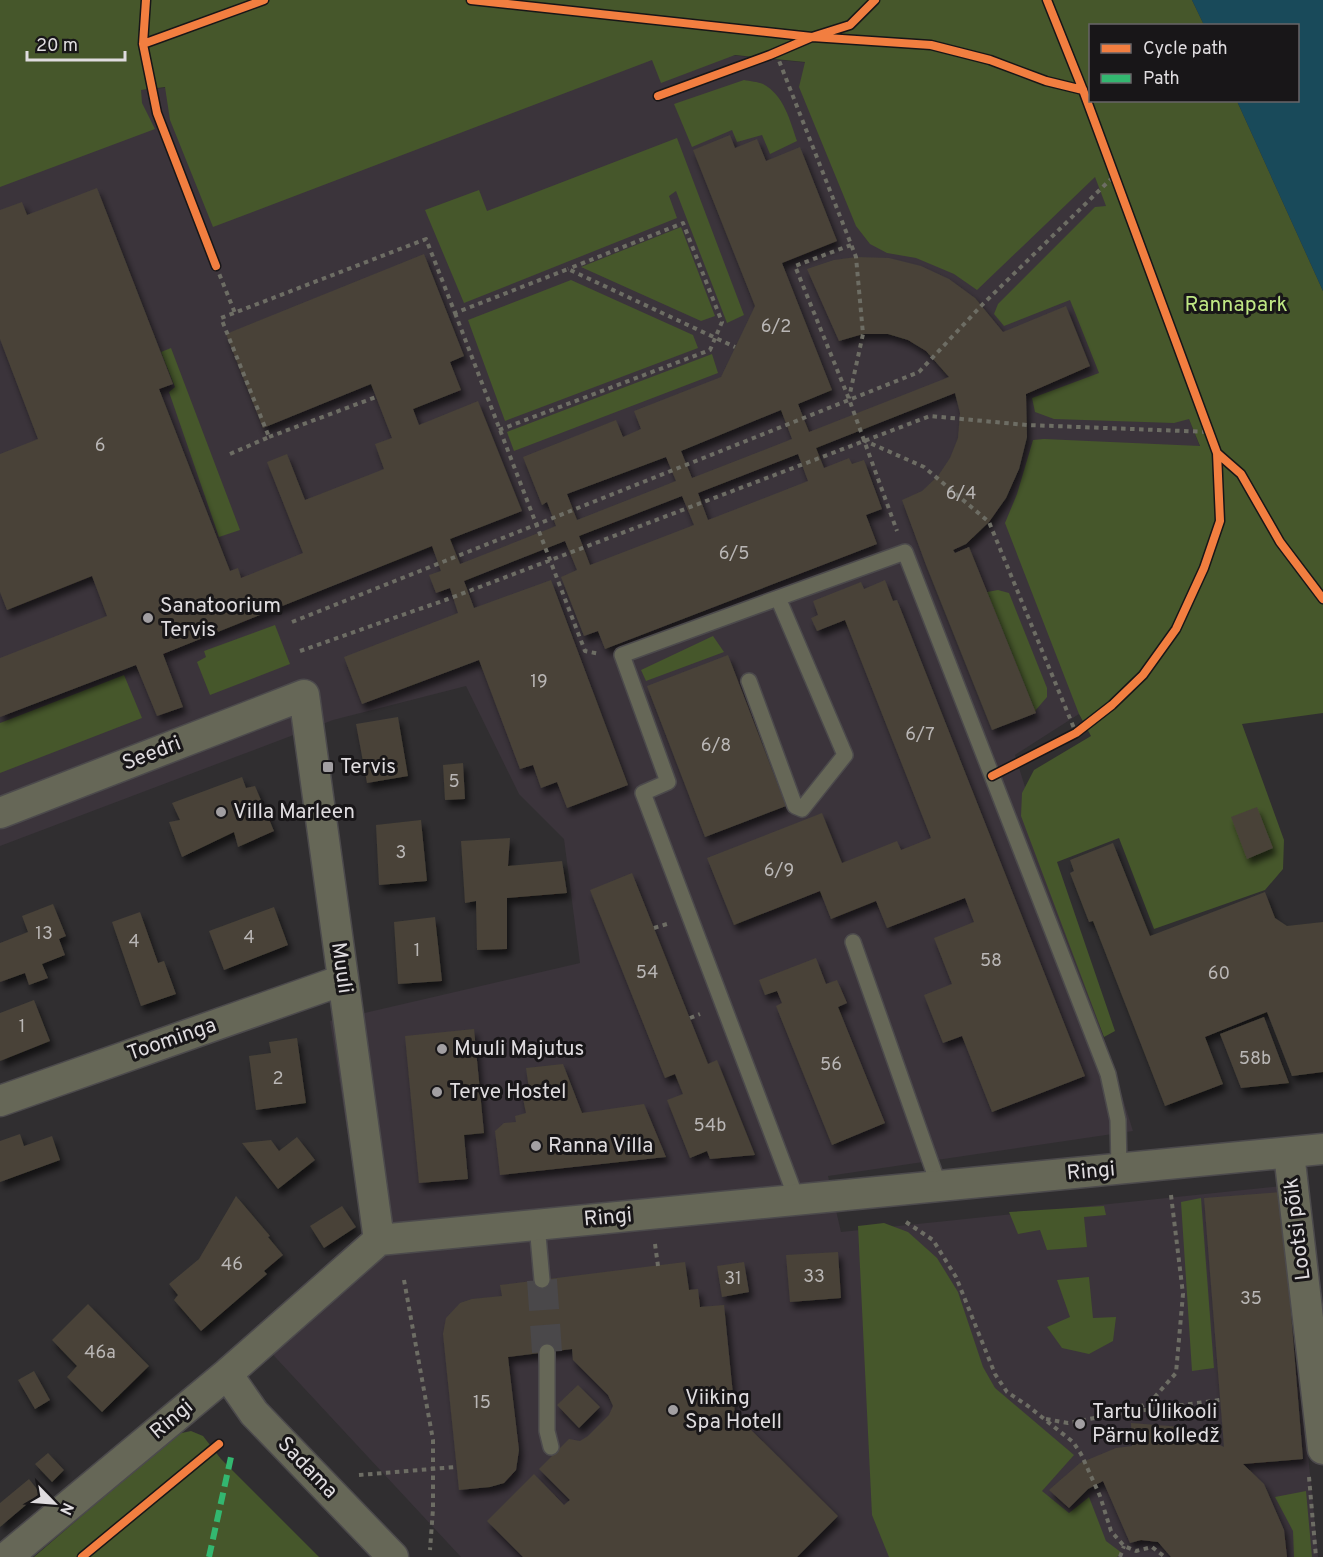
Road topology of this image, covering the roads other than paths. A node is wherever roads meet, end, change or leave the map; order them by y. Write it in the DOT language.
graph roads {
  1 [pos="778,598"];
  2 [pos="749,681"];
  3 [pos="304,695"];
  4 [pos="0,813"];
  5 [pos="853,942"];
  6 [pos="343,980"];
  7 [pos="0,1101"];
  8 [pos="1323,1149"];
  9 [pos="1289,1153"];
  10 [pos="1119,1169"];
  11 [pos="939,1186"];
  12 [pos="796,1200"];
  13 [pos="537,1225"];
  14 [pos="379,1240"];
  15 [pos="542,1280"];
  16 [pos="547,1352"];
  17 [pos="227,1374"];
  18 [pos="551,1448"];
  19 [pos="1323,1449"];
  20 [pos="7,1557"];
  21 [pos="393,1557"];
  1 -- 2 [label="lane"];
  1 -- 10 [label="lane"];
  1 -- 12 [label="lane"];
  3 -- 4 [label="street, Seedri"];
  3 -- 6 [label="street, Muuli"];
  5 -- 11 [label="lane"];
  6 -- 7 [label="street, Toominga"];
  6 -- 14 [label="street, Muuli"];
  8 -- 9 [label="street, Ringi"];
  9 -- 10 [label="street, Ringi"];
  9 -- 19 [label="street, Lootsi põik"];
  10 -- 11 [label="street, Ringi"];
  11 -- 12 [label="street, Ringi"];
  12 -- 13 [label="street, Ringi"];
  13 -- 14 [label="street, Ringi"];
  13 -- 15 [label="lane"];
  14 -- 17 [label="street, Ringi"];
  16 -- 18 [label="lane"];
  17 -- 20 [label="street, Ringi"];
  17 -- 21 [label="street, Sadama"];
}
